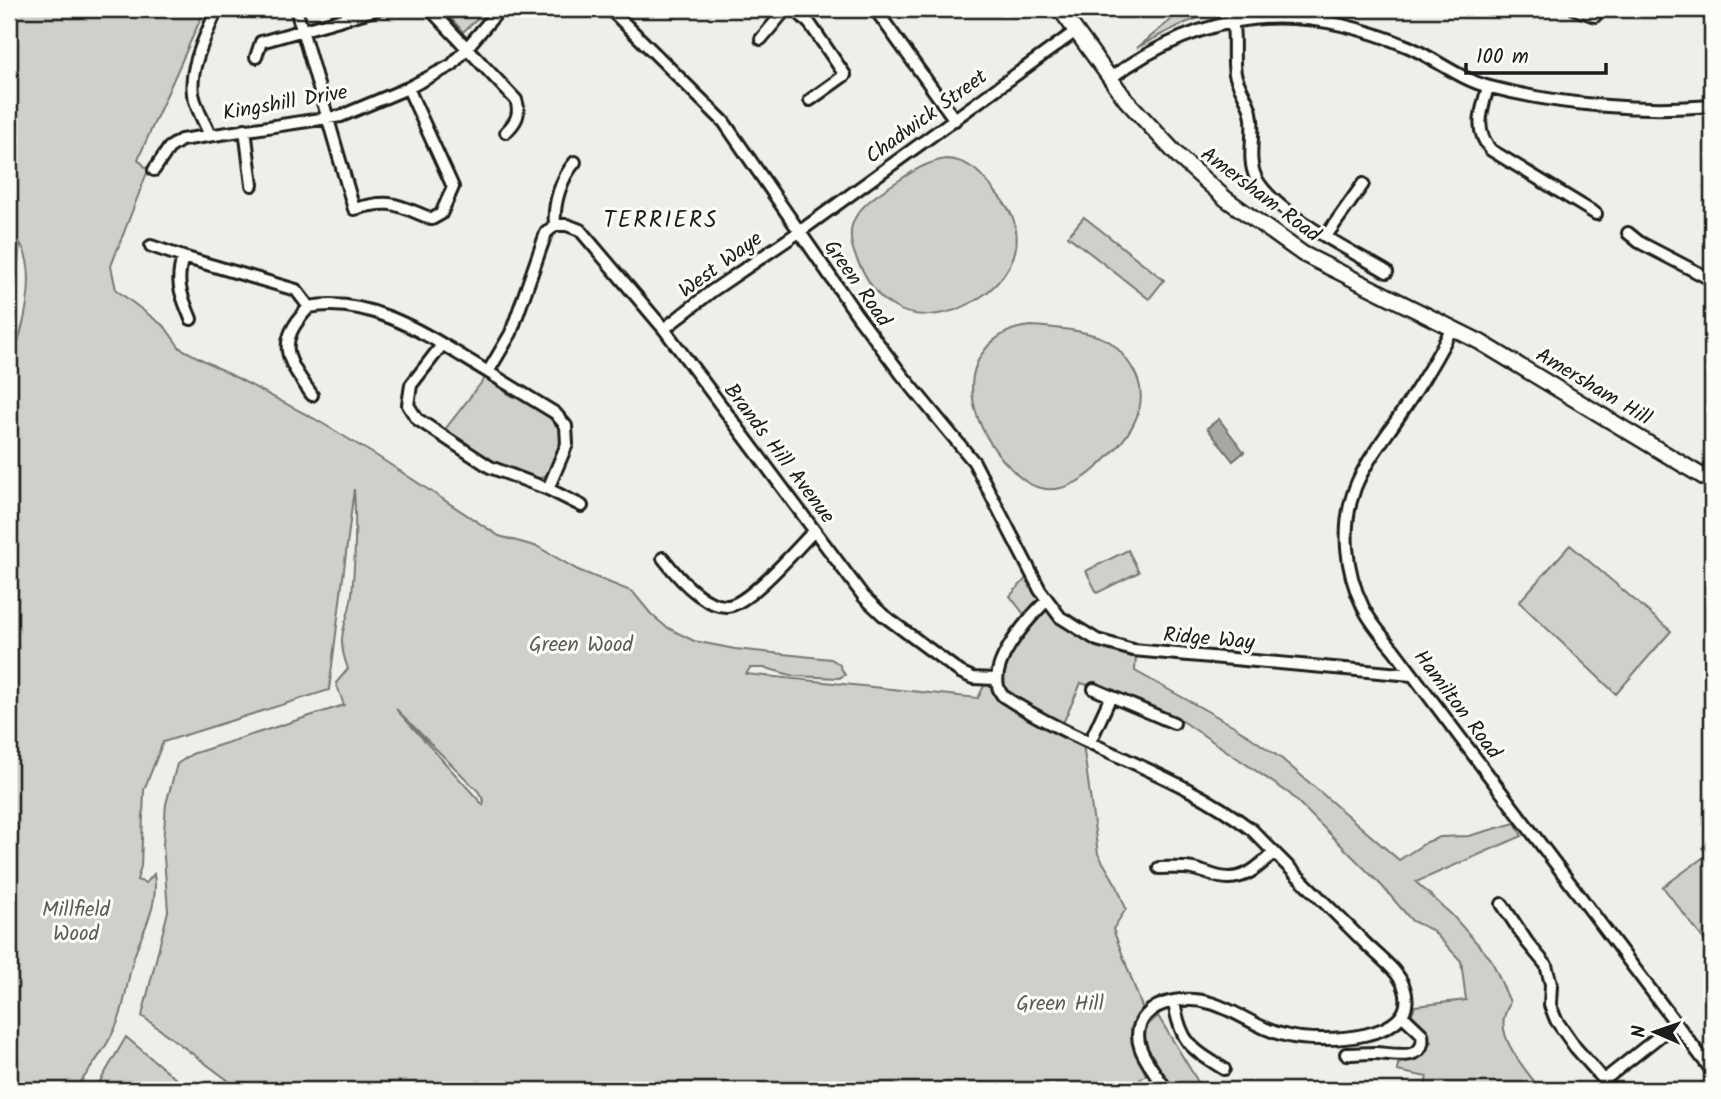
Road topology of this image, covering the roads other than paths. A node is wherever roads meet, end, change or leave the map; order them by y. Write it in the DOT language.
graph roads {
  1 [pos="216,9"];
  2 [pos="296,9"];
  3 [pos="378,9"];
  4 [pos="430,9"];
  5 [pos="500,9"];
  6 [pos="610,9"];
  7 [pos="786,9"];
  8 [pos="795,9"];
  9 [pos="875,9"];
  10 [pos="1060,9"];
  11 [pos="1575,9"];
  12 [pos="1321,15"];
  13 [pos="1595,16"];
  14 [pos="1232,20"];
  15 [pos="303,30"];
  16 [pos="1076,32"];
  17 [pos="761,39"];
  18 [pos="467,49"];
  19 [pos="256,57"];
  20 [pos="1109,79"];
  21 [pos="1488,87"];
  22 [pos="408,88"];
  23 [pos="810,100"];
  24 [pos="1712,106"];
  25 [pos="327,118"];
  26 [pos="954,120"];
  27 [pos="244,129"];
  28 [pos="506,132"];
  29 [pos="209,135"];
  30 [pos="575,162"];
  31 [pos="154,170"];
  32 [pos="1363,184"];
  33 [pos="252,185"];
  34 [pos="1596,214"];
  35 [pos="555,225"];
  36 [pos="799,232"];
  37 [pos="1628,233"];
  38 [pos="1326,236"];
  39 [pos="151,246"];
  40 [pos="183,257"];
  41 [pos="1387,272"];
  42 [pos="1712,280"];
  43 [pos="309,307"];
  44 [pos="191,318"];
  45 [pos="1452,328"];
  46 [pos="664,329"];
  47 [pos="442,345"];
  48 [pos="488,372"];
  49 [pos="298,376"];
  50 [pos="288,383"];
  51 [pos="312,395"];
  52 [pos="1712,482"];
  53 [pos="548,489"];
  54 [pos="582,506"];
  55 [pos="814,531"];
  56 [pos="663,558"];
  57 [pos="1047,600"];
  58 [pos="1394,650"];
  59 [pos="1383,672"];
  60 [pos="1412,675"];
  61 [pos="995,679"];
  62 [pos="1094,689"];
  63 [pos="1111,696"];
  64 [pos="1174,723"];
  65 [pos="1090,742"];
  66 [pos="1274,852"];
  67 [pos="1159,868"];
  68 [pos="1502,904"];
  69 [pos="1174,1001"];
  70 [pos="1402,1015"];
  71 [pos="1676,1023"];
  72 [pos="1346,1054"];
  73 [pos="1224,1069"];
  74 [pos="1712,1071"];
  75 [pos="1604,1080"];
  76 [pos="1167,1090"];
  77 [pos="1612,1090"];
  1 -- 29 [label="street"];
  2 -- 15 [label="street"];
  3 -- 15 [label="street"];
  4 -- 18 [label="street"];
  5 -- 18 [label="street, Kingshill Drive"];
  6 -- 36 [label="street, Green Road"];
  7 -- 17 [label="street"];
  8 -- 23 [label="street"];
  9 -- 26 [label="street"];
  10 -- 16 [label="main road, Amersham Road"];
  11 -- 13 [label="street"];
  12 -- 14 [label="street"];
  12 -- 21 [label="street"];
  14 -- 20 [label="street"];
  14 -- 38 [label="street"];
  15 -- 19 [label="street"];
  15 -- 25 [label="street"];
  16 -- 20 [label="main road, Amersham Road"];
  16 -- 26 [label="street, Chadwick Street"];
  18 -- 22 [label="street, Kingshill Drive"];
  18 -- 28 [label="street"];
  20 -- 45 [label="main road, Amersham Road"];
  21 -- 24 [label="street"];
  21 -- 34 [label="street"];
  22 -- 25 [label="street, Kingshill Drive"];
  22 -- 25 [label="street"];
  25 -- 27 [label="street, Kingshill Drive"];
  26 -- 36 [label="street, Chadwick Street"];
  27 -- 29 [label="street, Kingshill Drive"];
  27 -- 33 [label="street"];
  29 -- 31 [label="street, Kingshill Drive"];
  30 -- 35 [label="street"];
  32 -- 38 [label="street"];
  35 -- 46 [label="street, Brands Hill Avenue"];
  35 -- 48 [label="street"];
  36 -- 46 [label="street, West Waye"];
  36 -- 57 [label="street, Green Road"];
  37 -- 42 [label="street"];
  38 -- 41 [label="street"];
  39 -- 40 [label="street"];
  40 -- 43 [label="street"];
  40 -- 44 [label="street"];
  43 -- 47 [label="street"];
  43 -- 49 [label="street"];
  45 -- 52 [label="main road, Amersham Hill"];
  45 -- 58 [label="street, Hamilton Road"];
  46 -- 55 [label="street, Brands Hill Avenue"];
  47 -- 48 [label="street"];
  47 -- 53 [label="street"];
  48 -- 53 [label="street"];
  49 -- 50 [label="street"];
  49 -- 51 [label="street"];
  53 -- 54 [label="street"];
  55 -- 56 [label="street"];
  55 -- 61 [label="street, Brands Hill Avenue"];
  57 -- 59 [label="street, Ridge Way"];
  57 -- 61 [label="street"];
  58 -- 59 [label="street"];
  58 -- 60 [label="street, Hamilton Road"];
  59 -- 60 [label="street, Ridge Way"];
  60 -- 71 [label="street, Hamilton Road"];
  61 -- 65 [label="street"];
  62 -- 63 [label="street"];
  63 -- 64 [label="street"];
  63 -- 65 [label="street"];
  65 -- 66 [label="street"];
  66 -- 67 [label="street"];
  66 -- 70 [label="street"];
  68 -- 75 [label="street"];
  69 -- 70 [label="street"];
  69 -- 73 [label="street"];
  69 -- 76 [label="street"];
  70 -- 72 [label="street"];
  71 -- 74 [label="street, Hamilton Road"];
  71 -- 75 [label="street"];
  75 -- 77 [label="street"];
}
